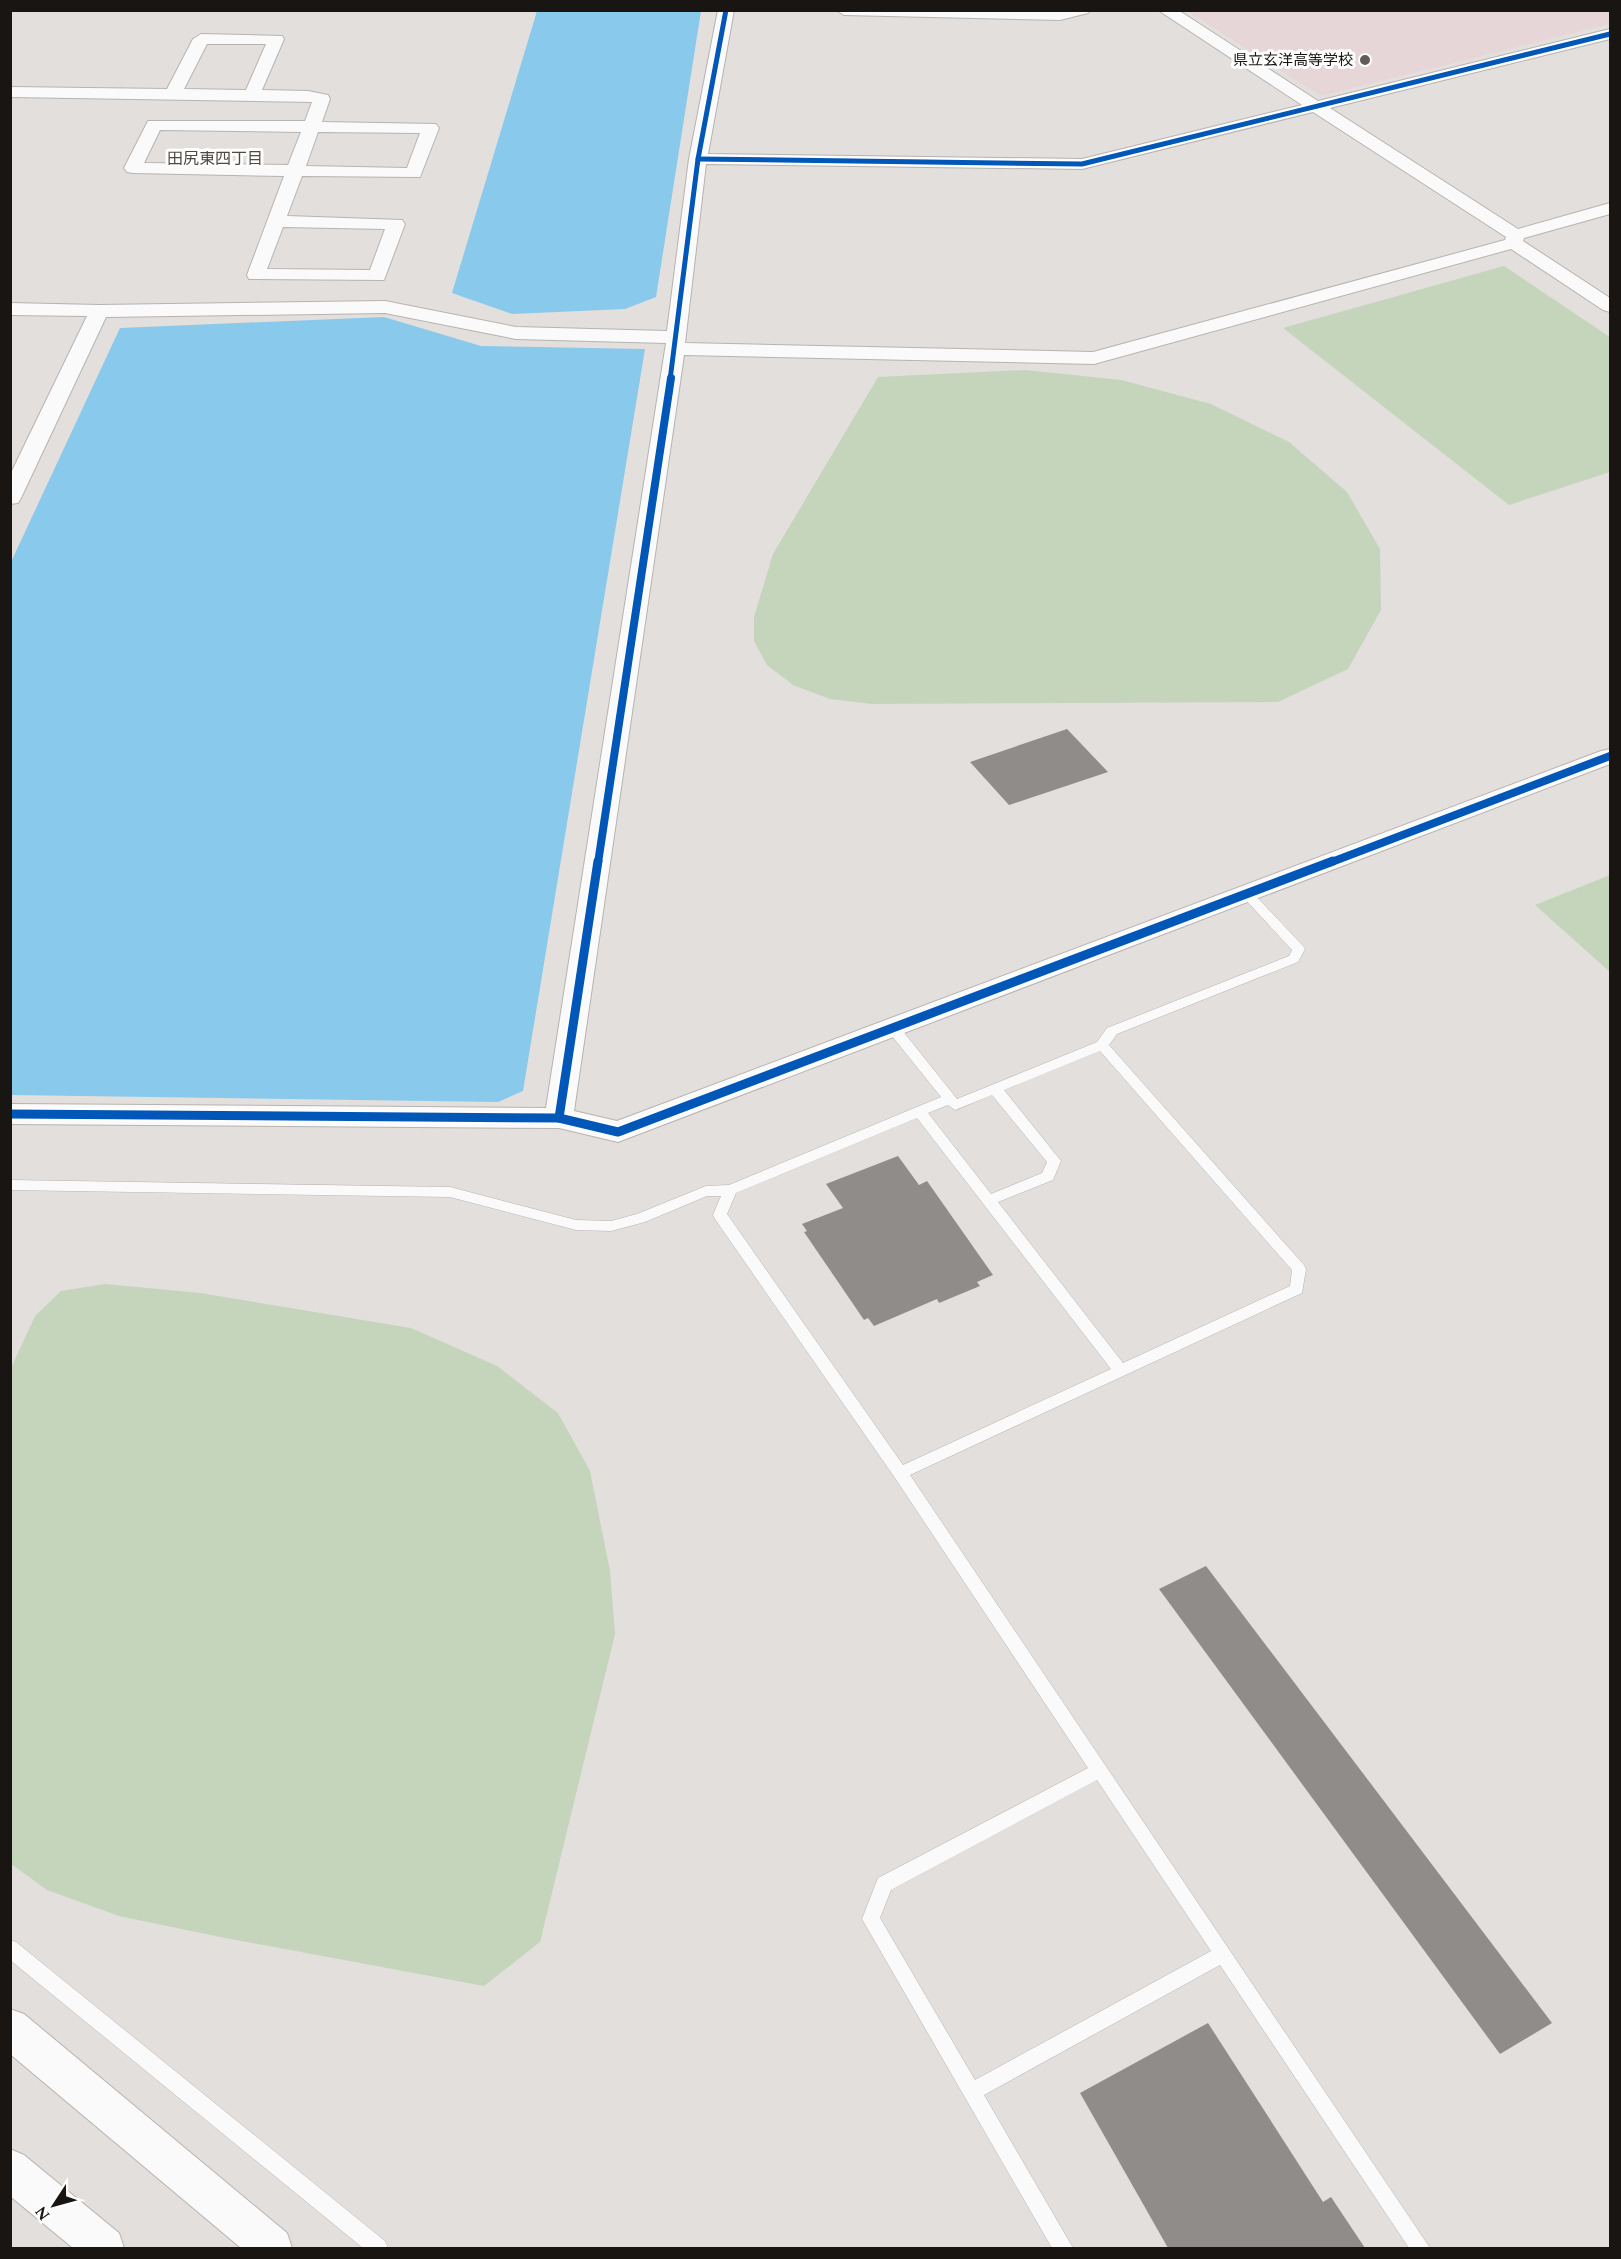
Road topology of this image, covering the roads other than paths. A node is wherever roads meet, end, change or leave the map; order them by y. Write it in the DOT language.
graph roads {
  1 [pos="726,10"];
  2 [pos="844,10"];
  3 [pos="1082,10"];
  4 [pos="1166,10"];
  5 [pos="1611,34"];
  6 [pos="10,92"];
  7 [pos="173,94"];
  8 [pos="252,95"];
  9 [pos="1316,107"];
  10 [pos="312,126"];
  11 [pos="698,159"];
  12 [pos="295,170"];
  13 [pos="1611,208"];
  14 [pos="276,221"];
  15 [pos="1514,239"];
  16 [pos="1611,306"];
  17 [pos="10,309"];
  18 [pos="99,311"];
  19 [pos="676,343"];
  20 [pos="10,498"];
  21 [pos="1611,756"];
  22 [pos="1247,894"];
  23 [pos="893,1028"];
  24 [pos="1102,1045"];
  25 [pos="995,1089"];
  26 [pos="950,1099"];
  27 [pos="920,1112"];
  28 [pos="10,1114"];
  29 [pos="559,1118"];
  30 [pos="10,1185"];
  31 [pos="730,1190"];
  32 [pos="989,1200"];
  33 [pos="1121,1371"];
  34 [pos="900,1473"];
  35 [pos="1100,1770"];
  36 [pos="10,1948"];
  37 [pos="1223,1954"];
  38 [pos="10,2028"];
  39 [pos="971,2092"];
  40 [pos="10,2169"];
  41 [pos="104,2248"];
  42 [pos="272,2248"];
  43 [pos="378,2248"];
  44 [pos="1063,2248"];
  45 [pos="1420,2248"];
  1 -- 11 [label="street"];
  2 -- 3 [label="street"];
  4 -- 9 [label="street"];
  5 -- 9 [label="street"];
  6 -- 7 [label="street"];
  7 -- 8 [label="street"];
  7 -- 8 [label="street"];
  8 -- 10 [label="street"];
  9 -- 11 [label="street"];
  9 -- 15 [label="street"];
  10 -- 12 [label="street"];
  10 -- 12 [label="street"];
  10 -- 12 [label="street"];
  11 -- 19 [label="street"];
  12 -- 14 [label="street"];
  13 -- 15 [label="street"];
  14 -- 14 [label="street"];
  15 -- 16 [label="street"];
  15 -- 19 [label="street"];
  17 -- 18 [label="street"];
  18 -- 19 [label="street"];
  18 -- 20 [label="street"];
  19 -- 29 [label="street"];
  21 -- 22 [label="street"];
  22 -- 23 [label="street"];
  22 -- 24 [label="lane"];
  23 -- 26 [label="lane"];
  23 -- 29 [label="street"];
  24 -- 25 [label="lane"];
  24 -- 33 [label="lane"];
  25 -- 26 [label="lane"];
  25 -- 32 [label="lane"];
  26 -- 27 [label="lane"];
  27 -- 31 [label="lane"];
  27 -- 32 [label="lane"];
  28 -- 29 [label="street"];
  30 -- 31 [label="lane"];
  31 -- 34 [label="lane"];
  32 -- 33 [label="lane"];
  33 -- 34 [label="lane"];
  34 -- 35 [label="lane"];
  35 -- 37 [label="lane"];
  35 -- 39 [label="lane"];
  36 -- 43 [label="lane"];
  37 -- 39 [label="lane"];
  37 -- 45 [label="lane"];
  38 -- 42 [label="street"];
  39 -- 44 [label="lane"];
  40 -- 41 [label="street"];
}
